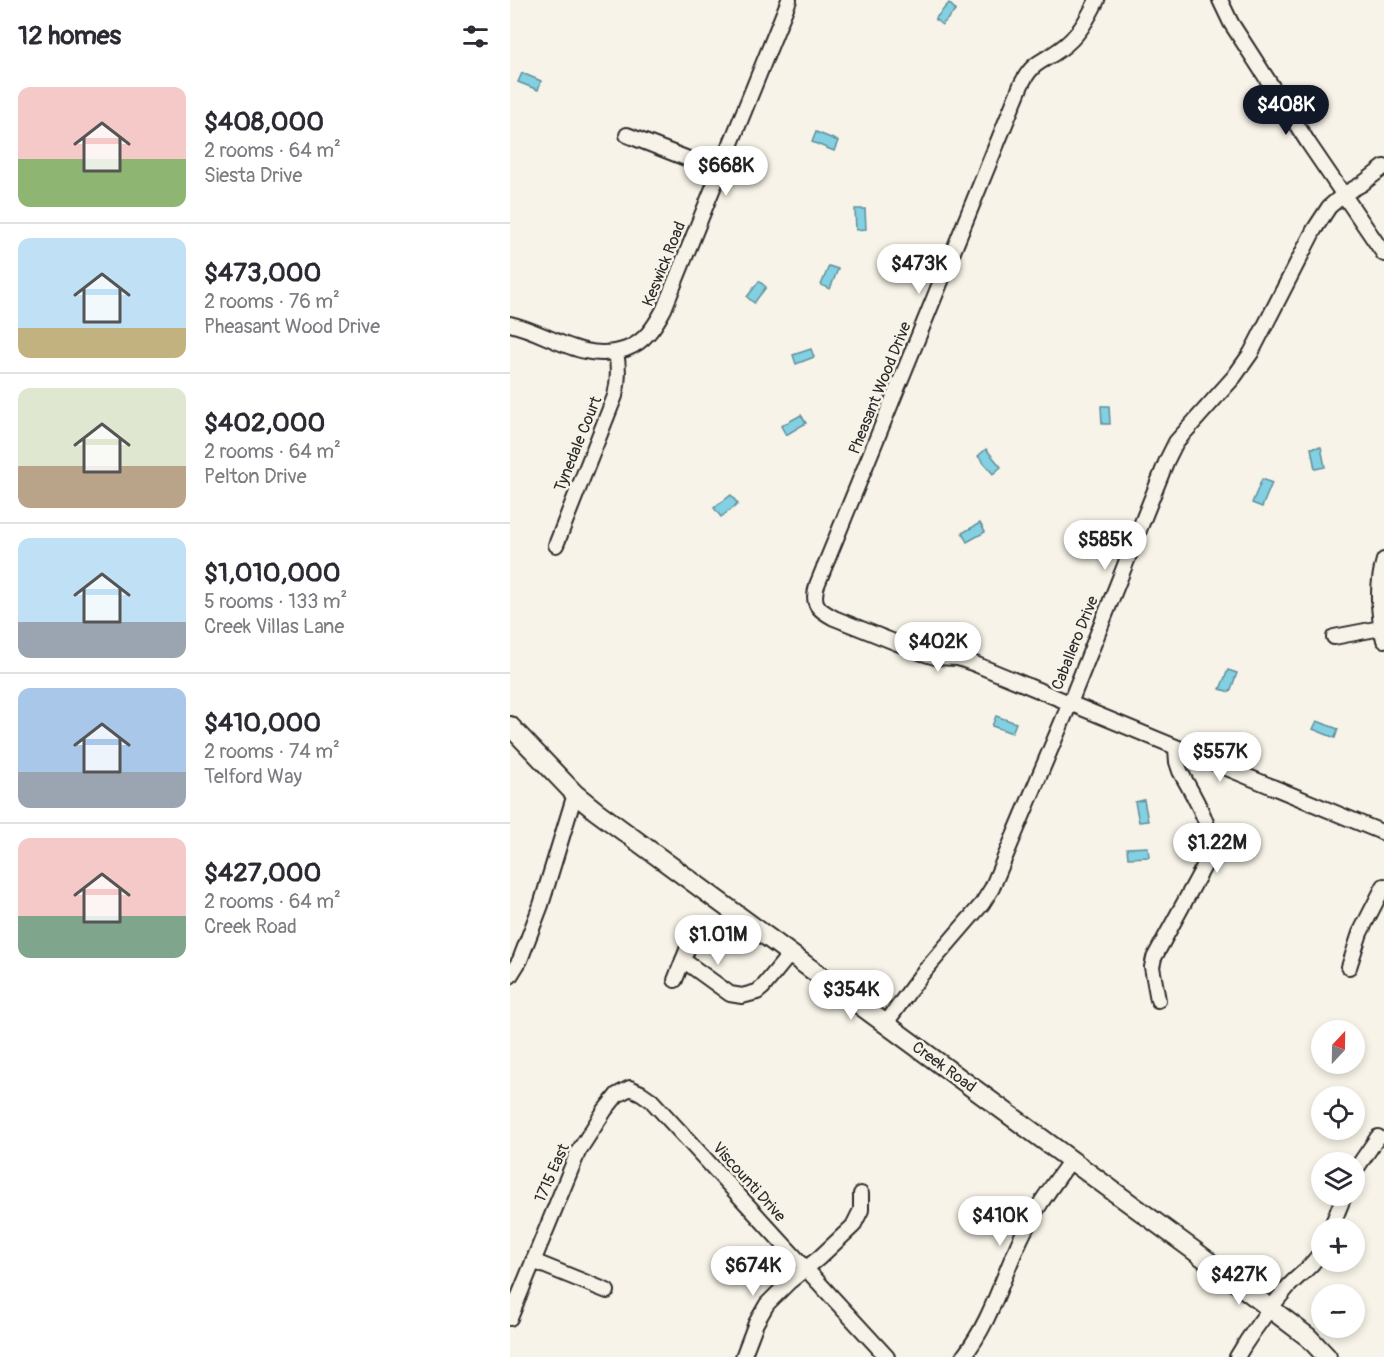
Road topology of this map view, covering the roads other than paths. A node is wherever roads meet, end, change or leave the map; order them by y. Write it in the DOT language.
graph roads {
  1 [pos="789,0"];
  2 [pos="1097,0"];
  3 [pos="1220,0"];
  4 [pos="627,135"];
  5 [pos="1384,167"];
  6 [pos="719,171"];
  7 [pos="1344,194"];
  8 [pos="1384,254"];
  9 [pos="510,324"];
  10 [pos="616,352"];
  11 [pos="556,545"];
  12 [pos="1384,560"];
  13 [pos="1383,634"];
  14 [pos="1334,637"];
  15 [pos="1070,702"];
  16 [pos="510,726"];
  17 [pos="1176,748"];
  18 [pos="575,794"];
  19 [pos="1384,833"];
  20 [pos="1384,886"];
  21 [pos="695,930"];
  22 [pos="790,954"];
  23 [pos="683,960"];
  24 [pos="1349,967"];
  25 [pos="510,976"];
  26 [pos="675,980"];
  27 [pos="1158,1000"];
  28 [pos="886,1023"];
  29 [pos="630,1088"];
  30 [pos="1378,1137"];
  31 [pos="1365,1156"];
  32 [pos="1071,1160"];
  33 [pos="861,1194"];
  34 [pos="533,1261"];
  35 [pos="1311,1266"];
  36 [pos="805,1268"];
  37 [pos="607,1291"];
  38 [pos="1271,1308"];
  39 [pos="510,1318"];
  40 [pos="743,1357"];
  41 [pos="887,1357"];
  42 [pos="963,1357"];
  43 [pos="1238,1357"];
  44 [pos="1327,1357"];
  1 -- 6 [label="street, Keswick Road"];
  2 -- 15 [label="street, Pheasant Wood Drive"];
  3 -- 7 [label="street"];
  4 -- 6 [label="street"];
  5 -- 7 [label="street, Caballero Drive"];
  6 -- 10 [label="street, Keswick Road"];
  7 -- 8 [label="street"];
  7 -- 15 [label="street, Caballero Drive"];
  9 -- 10 [label="street, Keswick Road"];
  10 -- 11 [label="street, Tynedale Court"];
  12 -- 13 [label="street"];
  13 -- 14 [label="street"];
  15 -- 17 [label="street"];
  15 -- 28 [label="street, Caballero Drive"];
  16 -- 18 [label="street, Creek Road"];
  17 -- 19 [label="street"];
  17 -- 27 [label="street"];
  18 -- 22 [label="street, Creek Road"];
  18 -- 25 [label="street"];
  20 -- 24 [label="street"];
  21 -- 23 [label="street"];
  22 -- 23 [label="street"];
  22 -- 28 [label="street, Creek Road"];
  23 -- 26 [label="street"];
  28 -- 32 [label="street, Creek Road"];
  29 -- 34 [label="street, 1715 East"];
  29 -- 36 [label="street, Viscounti Drive"];
  30 -- 31 [label="street"];
  32 -- 38 [label="street, Creek Road"];
  32 -- 42 [label="street"];
  33 -- 36 [label="street"];
  34 -- 37 [label="street"];
  34 -- 39 [label="street, 1715 East"];
  35 -- 38 [label="street"];
  36 -- 40 [label="street"];
  36 -- 41 [label="street, Viscounti Drive"];
  38 -- 43 [label="street"];
  38 -- 44 [label="street, Creek Road"];
}
